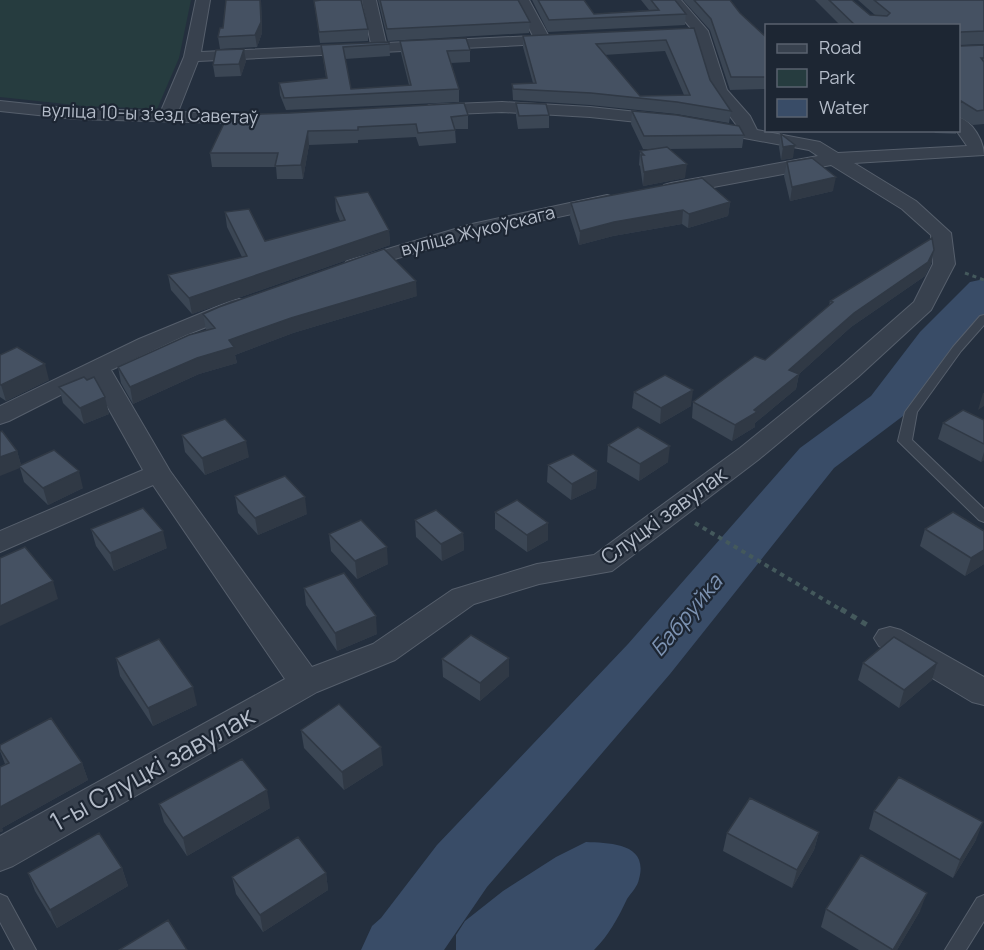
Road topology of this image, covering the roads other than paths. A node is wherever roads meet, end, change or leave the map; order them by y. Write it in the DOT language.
graph roads {
  1 [pos="203,0"];
  2 [pos="369,0"];
  3 [pos="522,0"];
  4 [pos="674,0"];
  5 [pos="701,31"];
  6 [pos="678,32"];
  7 [pos="577,38"];
  8 [pos="543,40"];
  9 [pos="379,47"];
  10 [pos="192,57"];
  11 [pos="0,106"];
  12 [pos="409,111"];
  13 [pos="168,115"];
  14 [pos="283,118"];
  15 [pos="960,124"];
  16 [pos="749,132"];
  17 [pos="982,150"];
  18 [pos="832,159"];
  19 [pos="651,193"];
  20 [pos="628,197"];
  21 [pos="334,273"];
  22 [pos="257,300"];
  23 [pos="984,318"];
  24 [pos="98,368"];
  25 [pos="0,416"];
  26 [pos="158,473"];
  27 [pos="984,517"];
  28 [pos="0,542"];
  29 [pos="890,638"];
  30 [pos="304,683"];
  31 [pos="984,693"];
  32 [pos="0,855"];
  33 [pos="0,903"];
  34 [pos="984,904"];
  35 [pos="26,950"];
  36 [pos="955,950"];
  1 -- 10 [label="street"];
  2 -- 9 [label="street"];
  3 -- 8 [label="street"];
  4 -- 5 [label="street"];
  5 -- 6 [label="street"];
  5 -- 16 [label="street"];
  7 -- 8 [label="street"];
  8 -- 9 [label="street"];
  9 -- 10 [label="street"];
  10 -- 13 [label="street"];
  11 -- 13 [label="street, вуліца 10-ы зʼезд Саветаў"];
  12 -- 16 [label="street"];
  13 -- 14 [label="street, вуліца 10-ы зʼезд Саветаў"];
  15 -- 17 [label="street"];
  16 -- 18 [label="street"];
  17 -- 18 [label="street"];
  18 -- 19 [label="street"];
  18 -- 30 [label="street, Слуцкі завулак"];
  20 -- 21 [label="street, вуліца Жукоўскага"];
  22 -- 24 [label="street"];
  23 -- 27 [label="lane"];
  24 -- 25 [label="street"];
  24 -- 26 [label="street"];
  26 -- 28 [label="street"];
  26 -- 30 [label="street"];
  29 -- 31 [label="street"];
  30 -- 32 [label="street, 1-ы Слуцкі завулак"];
  33 -- 35 [label="lane"];
  34 -- 36 [label="lane"];
}
